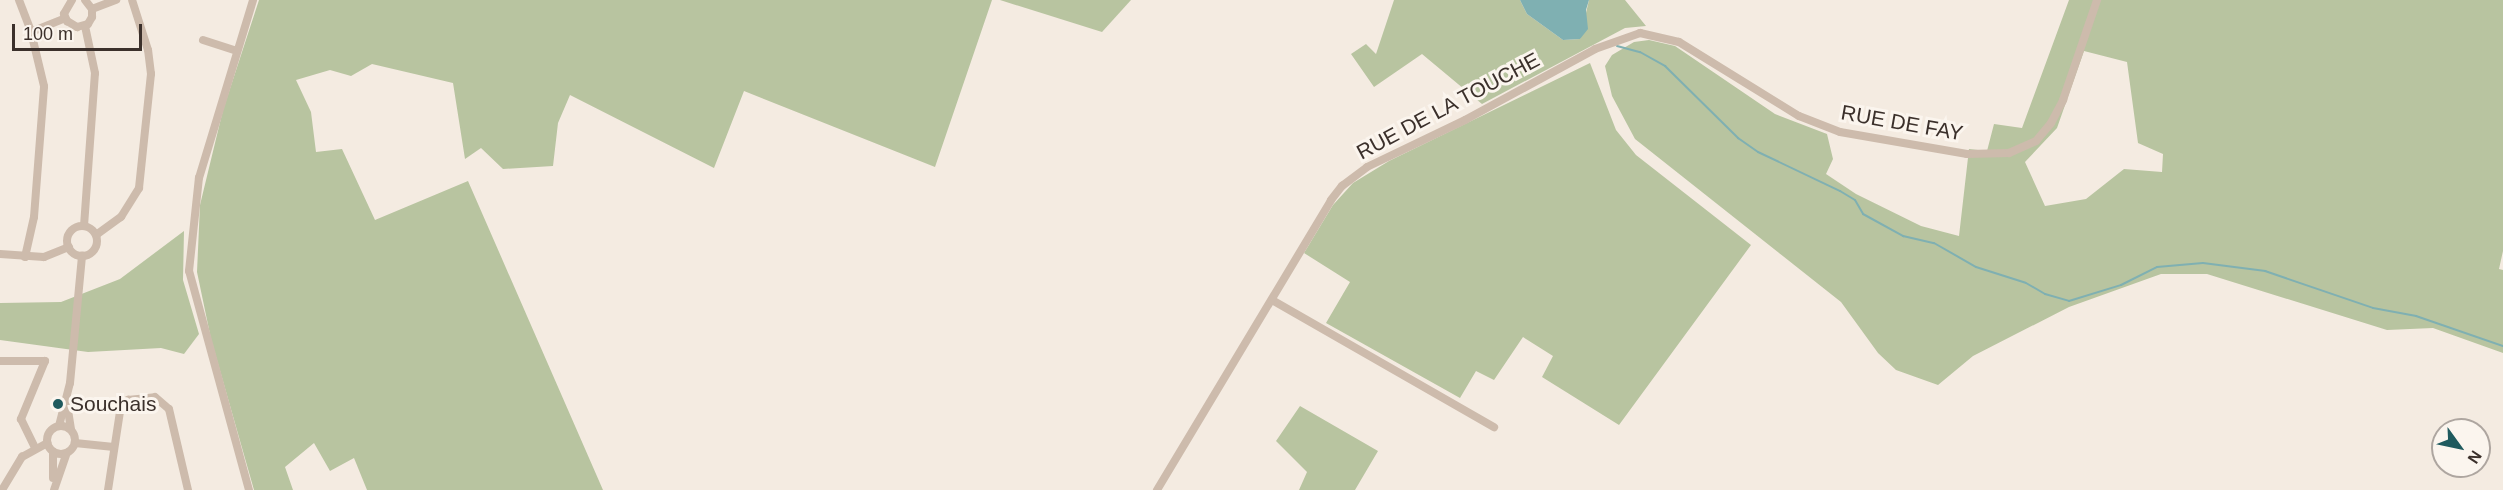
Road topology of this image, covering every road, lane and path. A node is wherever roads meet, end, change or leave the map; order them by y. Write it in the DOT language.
graph roads {
  1 [pos="19,0"];
  2 [pos="72,0"];
  3 [pos="85,0"];
  4 [pos="116,0"];
  5 [pos="132,0"];
  6 [pos="253,0"];
  7 [pos="2097,0"];
  8 [pos="92,9"];
  9 [pos="65,18"];
  10 [pos="85,26"];
  11 [pos="31,32"];
  12 [pos="204,40"];
  13 [pos="1595,49"];
  14 [pos="237,51"];
  15 [pos="84,226"];
  16 [pos="96,235"];
  17 [pos="69,247"];
  18 [pos="0,254"];
  19 [pos="82,256"];
  20 [pos="25,257"];
  21 [pos="1272,300"];
  22 [pos="0,361"];
  23 [pos="67,401"];
  24 [pos="59,426"];
  25 [pos="1494,427"];
  26 [pos="71,430"];
  27 [pos="47,443"];
  28 [pos="75,443"];
  29 [pos="114,447"];
  30 [pos="35,448"];
  31 [pos="53,452"];
  32 [pos="67,453"];
  33 [pos="2,490"];
  34 [pos="54,490"];
  35 [pos="108,490"];
  36 [pos="188,490"];
  37 [pos="249,490"];
  38 [pos="1157,490"];
  1 -- 11 [label="street"];
  2 -- 9 [label="street"];
  3 -- 8 [label="street"];
  4 -- 8 [label="street"];
  5 -- 16 [label="street"];
  6 -- 14 [label="street"];
  7 -- 13 [label="street, RUE DE FAY"];
  8 -- 10 [label="street"];
  9 -- 10 [label="street"];
  9 -- 11 [label="street"];
  10 -- 15 [label="street"];
  11 -- 20 [label="street"];
  12 -- 14 [label="street"];
  13 -- 21 [label="street, RUE DE LA TOUCHE"];
  14 -- 37 [label="street"];
  15 -- 16 [label="street"];
  15 -- 17 [label="street"];
  16 -- 19 [label="street"];
  17 -- 19 [label="street"];
  17 -- 20 [label="street"];
  18 -- 20 [label="street"];
  19 -- 23 [label="street"];
  21 -- 25 [label="street"];
  21 -- 38 [label="street, RUE DE LA TOUCHE"];
  22 -- 30 [label="street"];
  23 -- 24 [label="street"];
  23 -- 26 [label="street"];
  24 -- 26 [label="street"];
  24 -- 27 [label="street"];
  26 -- 28 [label="street"];
  27 -- 30 [label="street"];
  27 -- 31 [label="street"];
  28 -- 29 [label="street"];
  28 -- 32 [label="street"];
  29 -- 35 [label="street"];
  29 -- 36 [label="street"];
  30 -- 33 [label="street"];
  31 -- 32 [label="street"];
  31 -- 34 [label="street"];
  32 -- 34 [label="street"];
}
